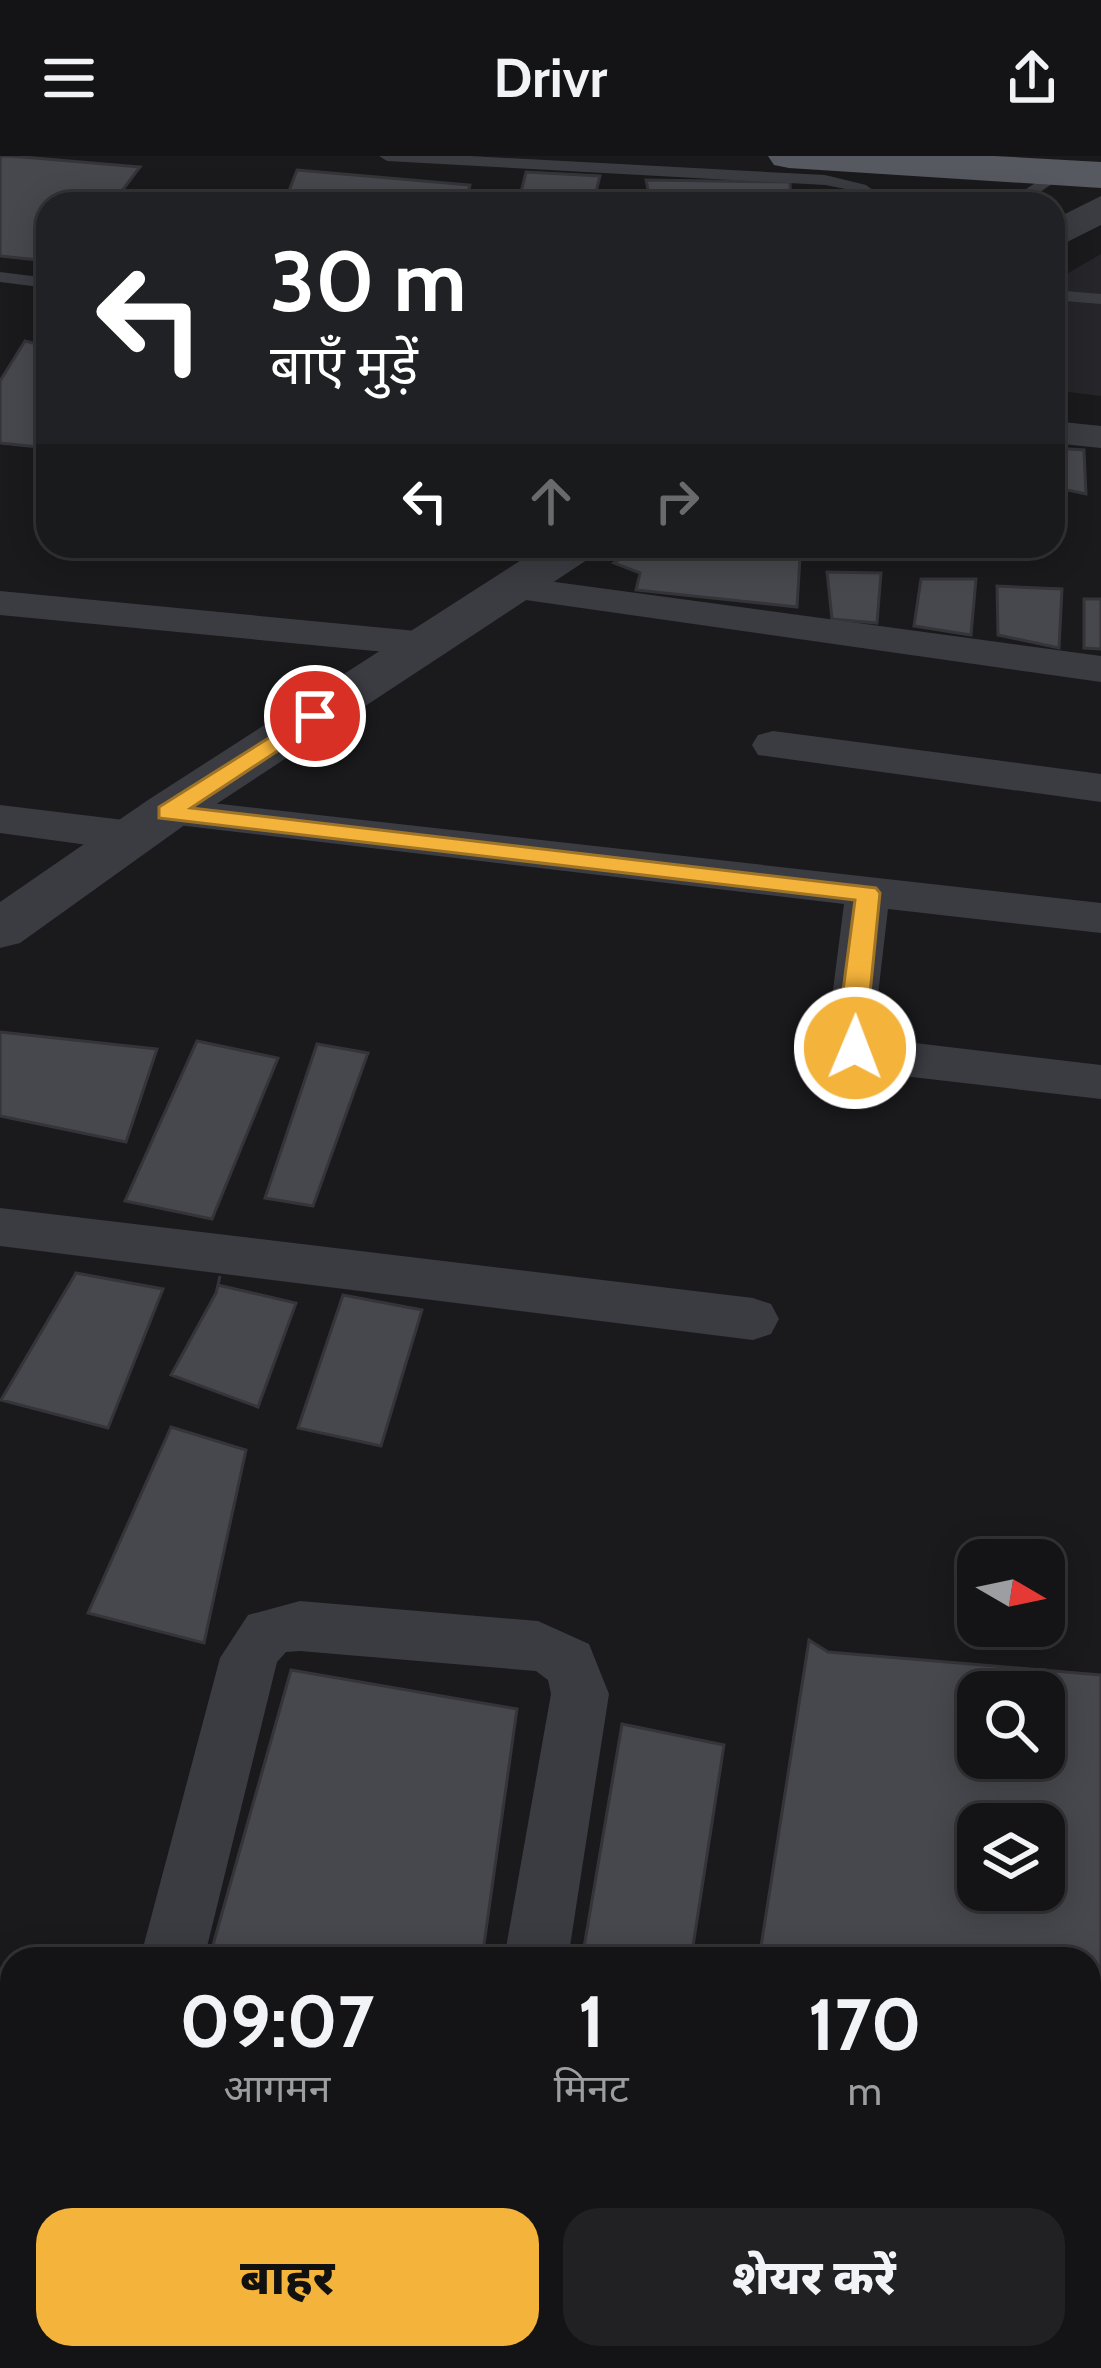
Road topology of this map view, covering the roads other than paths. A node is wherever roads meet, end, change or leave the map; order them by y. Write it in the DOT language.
graph roads {
  1 [pos="387,156"];
  2 [pos="789,156"];
  3 [pos="1082,174"];
  4 [pos="867,192"];
  5 [pos="1039,192"];
  6 [pos="1101,208"];
  7 [pos="1065,230"];
  8 [pos="0,277"];
  9 [pos="36,282"];
  10 [pos="1065,296"];
  11 [pos="1101,299"];
  12 [pos="1065,433"];
  13 [pos="1101,437"];
  14 [pos="558,558"];
  15 [pos="512,588"];
  16 [pos="0,603"];
  17 [pos="427,644"];
  18 [pos="1101,669"];
  19 [pos="772,745"];
  20 [pos="1101,788"];
  21 [pos="0,819"];
  22 [pos="150,824"];
  23 [pos="868,893"];
  24 [pos="1101,918"];
  25 [pos="0,929"];
  26 [pos="1101,1082"];
  27 [pos="0,1227"];
  28 [pos="753,1319"];
  29 [pos="175,1947"];
  30 [pos="538,1947"];
  1 -- 4 [label="lane"];
  2 -- 3 [label="main road"];
  3 -- 5 [label="lane"];
  6 -- 7 [label="street"];
  8 -- 9 [label="lane"];
  10 -- 11 [label="lane"];
  12 -- 13 [label="street"];
  14 -- 15 [label="street"];
  15 -- 17 [label="street"];
  15 -- 18 [label="street"];
  16 -- 17 [label="street"];
  17 -- 22 [label="street"];
  19 -- 20 [label="street"];
  21 -- 22 [label="street"];
  22 -- 23 [label="street"];
  22 -- 25 [label="street"];
  23 -- 24 [label="street"];
  23 -- 26 [label="street"];
  27 -- 28 [label="street"];
  29 -- 30 [label="street"];
}
